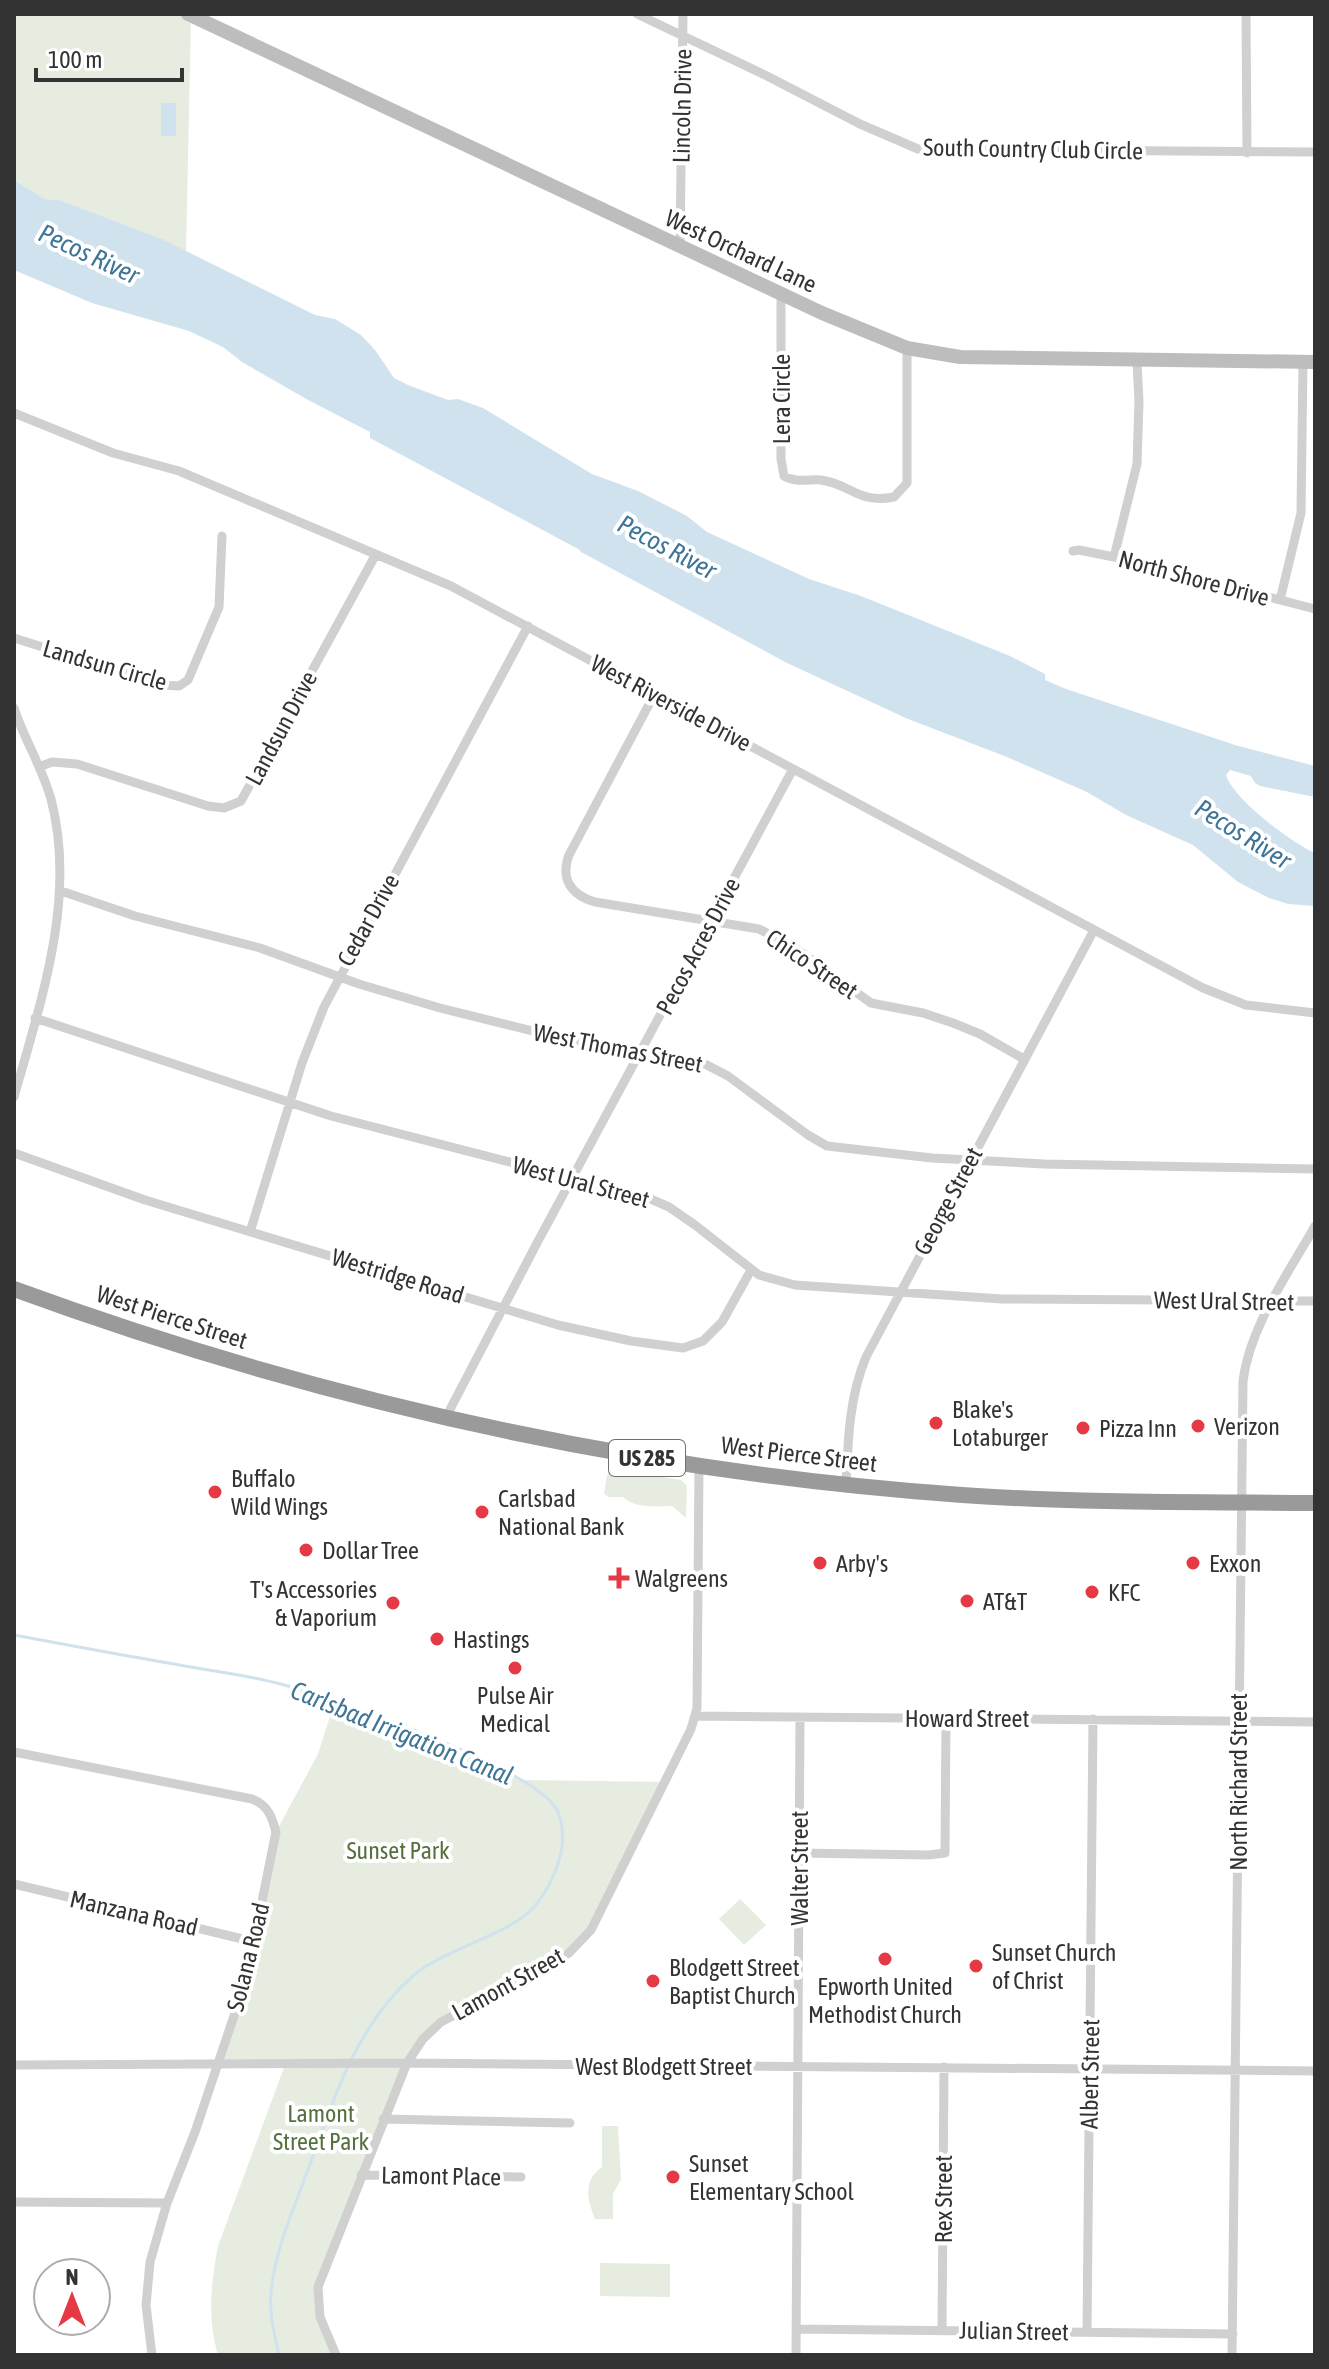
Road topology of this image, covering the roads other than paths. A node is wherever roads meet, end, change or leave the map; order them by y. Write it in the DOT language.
graph roads {
  1 [pos="188,14"];
  2 [pos="637,14"];
  3 [pos="683,14"];
  4 [pos="1246,14"];
  5 [pos="683,34"];
  6 [pos="1315,152"];
  7 [pos="1247,153"];
  8 [pos="680,247"];
  9 [pos="781,293"];
  10 [pos="907,348"];
  11 [pos="1137,361"];
  12 [pos="1309,362"];
  13 [pos="14,413"];
  14 [pos="222,536"];
  15 [pos="1073,551"];
  16 [pos="376,554"];
  17 [pos="1114,557"];
  18 [pos="1280,600"];
  19 [pos="1315,609"];
  20 [pos="528,626"];
  21 [pos="14,638"];
  22 [pos="654,695"];
  23 [pos="14,708"];
  24 [pos="39,767"];
  25 [pos="793,769"];
  26 [pos="61,891"];
  27 [pos="711,920"];
  28 [pos="1094,930"];
  29 [pos="338,976"];
  30 [pos="1315,1013"];
  31 [pos="35,1018"];
  32 [pos="642,1052"];
  33 [pos="1024,1059"];
  34 [pos="14,1097"];
  35 [pos="290,1102"];
  36 [pos="14,1153"];
  37 [pos="970,1160"];
  38 [pos="1315,1169"];
  39 [pos="572,1179"];
  40 [pos="1315,1226"];
  41 [pos="250,1232"];
  42 [pos="751,1270"];
  43 [pos="14,1289"];
  44 [pos="900,1292"];
  45 [pos="1273,1301"];
  46 [pos="1315,1301"];
  47 [pos="503,1307"];
  48 [pos="445,1419"];
  49 [pos="699,1467"];
  50 [pos="846,1485"];
  51 [pos="1240,1502"];
  52 [pos="1315,1503"];
  53 [pos="696,1716"];
  54 [pos="800,1718"];
  55 [pos="946,1718"];
  56 [pos="1093,1719"];
  57 [pos="1239,1721"];
  58 [pos="1315,1722"];
  59 [pos="14,1752"];
  60 [pos="799,1853"];
  61 [pos="14,1884"];
  62 [pos="255,1942"];
  63 [pos="407,2063"];
  64 [pos="216,2064"];
  65 [pos="14,2065"];
  66 [pos="798,2067"];
  67 [pos="944,2067"];
  68 [pos="1090,2068"];
  69 [pos="1235,2070"];
  70 [pos="1315,2071"];
  71 [pos="383,2119"];
  72 [pos="570,2123"];
  73 [pos="361,2175"];
  74 [pos="521,2177"];
  75 [pos="14,2202"];
  76 [pos="167,2203"];
  77 [pos="796,2329"];
  78 [pos="942,2330"];
  79 [pos="1087,2332"];
  80 [pos="1233,2334"];
  81 [pos="152,2355"];
  82 [pos="336,2355"];
  83 [pos="796,2355"];
  84 [pos="1232,2355"];
  1 -- 8 [label="street, West Orchard Lane"];
  2 -- 5 [label="street, South Country Club Circle"];
  3 -- 5 [label="street, Lincoln Drive"];
  4 -- 7 [label="street"];
  5 -- 7 [label="street, South Country Club Circle"];
  5 -- 8 [label="street, Lincoln Drive"];
  6 -- 7 [label="street, South Country Club Circle"];
  8 -- 9 [label="street, West Orchard Lane"];
  9 -- 10 [label="street, West Orchard Lane"];
  9 -- 10 [label="street, Lera Circle"];
  10 -- 11 [label="street, West Orchard Lane"];
  11 -- 12 [label="street, West Orchard Lane"];
  11 -- 17 [label="street"];
  12 -- 18 [label="street"];
  13 -- 16 [label="street, West Riverside Drive"];
  14 -- 21 [label="street, Landsun Circle"];
  15 -- 17 [label="street, North Shore Drive"];
  16 -- 20 [label="street, West Riverside Drive"];
  16 -- 24 [label="street, Landsun Drive"];
  17 -- 18 [label="street, North Shore Drive"];
  18 -- 19 [label="street, North Shore Drive"];
  20 -- 22 [label="street, West Riverside Drive"];
  20 -- 29 [label="street, Cedar Drive"];
  22 -- 25 [label="street, West Riverside Drive"];
  22 -- 27 [label="street, Chico Street"];
  23 -- 24 [label="street"];
  24 -- 26 [label="street"];
  25 -- 27 [label="street, Pecos Acres Drive"];
  25 -- 28 [label="street, West Riverside Drive"];
  26 -- 29 [label="street, West Thomas Street"];
  26 -- 31 [label="street"];
  27 -- 32 [label="street, Pecos Acres Drive"];
  27 -- 33 [label="street, Chico Street"];
  28 -- 30 [label="street, West Riverside Drive"];
  28 -- 33 [label="street, George Street"];
  29 -- 32 [label="street, West Thomas Street"];
  29 -- 35 [label="street, Cedar Drive"];
  31 -- 34 [label="street"];
  31 -- 35 [label="street, West Ural Street"];
  32 -- 37 [label="street, West Thomas Street"];
  32 -- 39 [label="street, Pecos Acres Drive"];
  33 -- 37 [label="street, George Street"];
  35 -- 39 [label="street, West Ural Street"];
  35 -- 41 [label="street, Cedar Drive"];
  36 -- 41 [label="street, Westridge Road"];
  37 -- 38 [label="street, West Thomas Street"];
  37 -- 44 [label="street, George Street"];
  39 -- 42 [label="street, West Ural Street"];
  39 -- 47 [label="street, Pecos Acres Drive"];
  40 -- 45 [label="street, North Richard Street"];
  41 -- 47 [label="street, Westridge Road"];
  42 -- 44 [label="street, West Ural Street"];
  42 -- 47 [label="street, Westridge Road"];
  43 -- 48 [label="highway, West Pierce Street / US 285"];
  44 -- 45 [label="street, West Ural Street"];
  44 -- 50 [label="street, George Street"];
  45 -- 46 [label="street, West Ural Street"];
  45 -- 51 [label="street, North Richard Street"];
  47 -- 48 [label="street, Pecos Acres Drive"];
  48 -- 49 [label="highway, West Pierce Street / US 285"];
  49 -- 50 [label="highway, West Pierce Street / US 285"];
  49 -- 53 [label="street, Lamont Street"];
  50 -- 51 [label="highway, West Pierce Street / US 285"];
  51 -- 52 [label="highway, West Pierce Street / US 285"];
  51 -- 57 [label="street, North Richard Street"];
  53 -- 54 [label="street, Howard Street"];
  53 -- 63 [label="street, Lamont Street"];
  54 -- 55 [label="street, Howard Street"];
  54 -- 60 [label="street, Walter Street"];
  55 -- 56 [label="street, Howard Street"];
  55 -- 60 [label="street"];
  56 -- 57 [label="street, Howard Street"];
  56 -- 68 [label="street, Albert Street"];
  57 -- 58 [label="street, Howard Street"];
  57 -- 69 [label="street, North Richard Street"];
  59 -- 62 [label="street, Solana Road"];
  60 -- 66 [label="street, Walter Street"];
  61 -- 62 [label="street, Manzana Road"];
  62 -- 64 [label="street, Solana Road"];
  63 -- 64 [label="street, West Blodgett Street"];
  63 -- 66 [label="street, West Blodgett Street"];
  63 -- 71 [label="street, Lamont Street"];
  64 -- 65 [label="street, West Blodgett Street"];
  64 -- 76 [label="street, Solana Road"];
  66 -- 67 [label="street, West Blodgett Street"];
  66 -- 77 [label="street, Walter Street"];
  67 -- 68 [label="street, West Blodgett Street"];
  67 -- 78 [label="street, Rex Street"];
  68 -- 69 [label="street, West Blodgett Street"];
  68 -- 79 [label="street, Albert Street"];
  69 -- 70 [label="street, West Blodgett Street"];
  69 -- 80 [label="street, North Richard Street"];
  71 -- 72 [label="street"];
  71 -- 73 [label="street, Lamont Street"];
  73 -- 74 [label="street, Lamont Place"];
  73 -- 82 [label="street, Lamont Street"];
  75 -- 76 [label="street"];
  76 -- 81 [label="street, Solana Road"];
  77 -- 78 [label="street, Julian Street"];
  77 -- 83 [label="street, Walter Street"];
  78 -- 79 [label="street, Julian Street"];
  79 -- 80 [label="street, Julian Street"];
  80 -- 84 [label="street, North Richard Street"];
}
